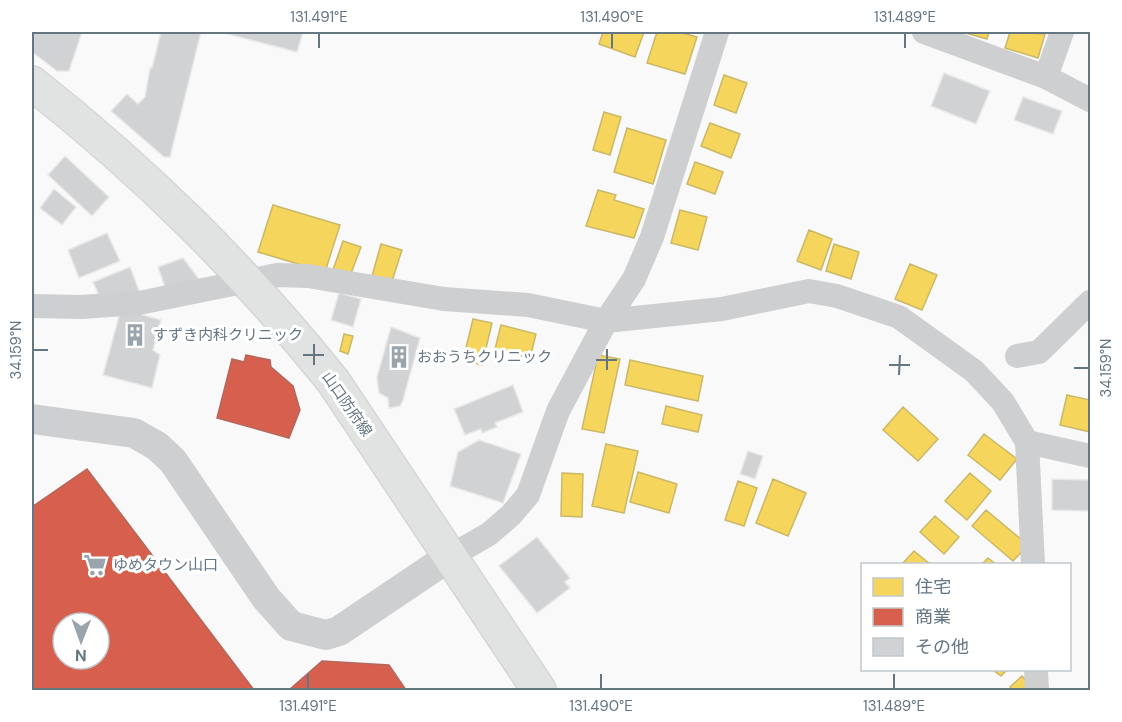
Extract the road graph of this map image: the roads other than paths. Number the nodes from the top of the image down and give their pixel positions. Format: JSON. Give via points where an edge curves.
{"nodes":[{"id":1,"x":717,"y":32,"type":"edge"},
{"id":2,"x":924,"y":32,"type":"edge"},
{"id":3,"x":1062,"y":32,"type":"edge"},
{"id":4,"x":1046,"y":77,"type":"junction"},
{"id":5,"x":32,"y":83,"type":"edge"},
{"id":6,"x":1090,"y":100,"type":"edge"},
{"id":7,"x":248,"y":279,"type":"junction"},
{"id":8,"x":1090,"y":302,"type":"edge"},
{"id":9,"x":32,"y":306,"type":"edge"},
{"id":10,"x":606,"y":321,"type":"junction"},
{"id":11,"x":1017,"y":356,"type":"dead end"},
{"id":12,"x":32,"y":419,"type":"edge"},
{"id":13,"x":1027,"y":442,"type":"junction"},
{"id":14,"x":1090,"y":456,"type":"edge"},
{"id":15,"x":449,"y":557,"type":"junction"},
{"id":16,"x":1033,"y":563,"type":"edge"},
{"id":17,"x":1036,"y":671,"type":"edge"},
{"id":18,"x":539,"y":690,"type":"edge"},
{"id":19,"x":1037,"y":690,"type":"edge"}],
"edges":[{"from":1,"to":10,"type":"street","via":[[652,237],[634,279]]},
{"from":2,"to":4,"type":"street"},
{"from":3,"to":4,"type":"street"},
{"from":4,"to":6,"type":"street"},
{"from":5,"to":7,"type":"main road","name":"山口防府線","via":[[151,182]]},
{"from":7,"to":9,"type":"street","via":[[139,303]]},
{"from":7,"to":10,"type":"street","via":[[277,274],[308,276],[444,299],[528,305]]},
{"from":7,"to":15,"type":"main road","name":"山口防府線","via":[[333,381]]},
{"from":8,"to":11,"type":"street","via":[[1040,352]]},
{"from":10,"to":13,"type":"street","via":[[722,309],[808,291],[851,300],[899,317],[974,371],[1004,402]]},
{"from":10,"to":15,"type":"street","via":[[558,411],[528,495],[489,534]]},
{"from":12,"to":15,"type":"street","via":[[134,433],[157,447],[173,461],[266,598],[291,626],[310,633],[326,635],[339,631]]},
{"from":13,"to":14,"type":"street"},
{"from":13,"to":16,"type":"street"},
{"from":15,"to":18,"type":"main road","name":"山口防府線"},
{"from":17,"to":19,"type":"street"}]}
